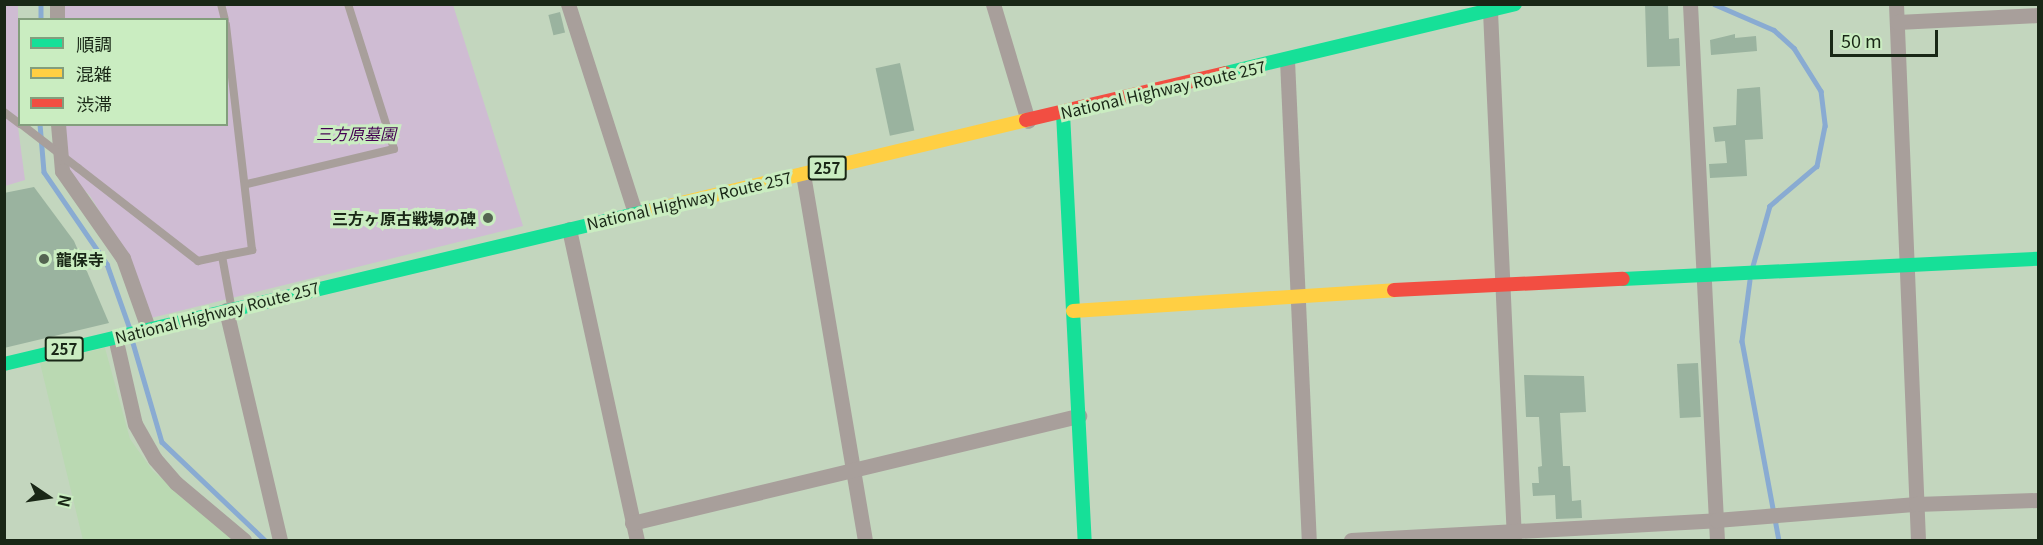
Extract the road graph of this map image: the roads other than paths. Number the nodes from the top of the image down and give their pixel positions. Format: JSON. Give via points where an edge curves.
{"nodes":[{"id":1,"x":348,"y":4,"type":"edge"},
{"id":2,"x":568,"y":4,"type":"edge"},
{"id":3,"x":993,"y":4,"type":"edge"},
{"id":4,"x":1515,"y":4,"type":"edge"},
{"id":5,"x":1896,"y":4,"type":"edge"},
{"id":6,"x":1690,"y":9,"type":"edge"},
{"id":7,"x":1490,"y":10,"type":"junction"},
{"id":8,"x":2038,"y":15,"type":"edge"},
{"id":9,"x":1897,"y":22,"type":"junction"},
{"id":10,"x":228,"y":39,"type":"edge"},
{"id":11,"x":1287,"y":60,"type":"junction"},
{"id":12,"x":1063,"y":113,"type":"junction"},
{"id":13,"x":1028,"y":121,"type":"junction"},
{"id":14,"x":23,"y":126,"type":"edge"},
{"id":15,"x":58,"y":126,"type":"edge"},
{"id":16,"x":803,"y":174,"type":"junction"},
{"id":17,"x":247,"y":184,"type":"junction"},
{"id":18,"x":635,"y":213,"type":"junction"},
{"id":19,"x":569,"y":229,"type":"junction"},
{"id":20,"x":222,"y":256,"type":"junction"},
{"id":21,"x":2038,"y":259,"type":"edge"},
{"id":22,"x":1907,"y":265,"type":"junction"},
{"id":23,"x":1704,"y":276,"type":"junction"},
{"id":24,"x":1500,"y":288,"type":"junction"},
{"id":25,"x":1298,"y":295,"type":"junction"},
{"id":26,"x":229,"y":309,"type":"junction"},
{"id":27,"x":1073,"y":311,"type":"junction"},
{"id":28,"x":143,"y":330,"type":"junction"},
{"id":29,"x":119,"y":336,"type":"junction"},
{"id":30,"x":4,"y":364,"type":"edge"},
{"id":31,"x":1079,"y":416,"type":"junction"},
{"id":32,"x":853,"y":470,"type":"junction"},
{"id":33,"x":2038,"y":501,"type":"edge"},
{"id":34,"x":1916,"y":504,"type":"junction"},
{"id":35,"x":1716,"y":520,"type":"junction"},
{"id":36,"x":632,"y":523,"type":"junction"},
{"id":37,"x":1513,"y":535,"type":"edge"},
{"id":38,"x":244,"y":540,"type":"edge"},
{"id":39,"x":280,"y":540,"type":"edge"},
{"id":40,"x":637,"y":540,"type":"edge"},
{"id":41,"x":865,"y":540,"type":"edge"},
{"id":42,"x":1085,"y":540,"type":"edge"},
{"id":43,"x":1309,"y":540,"type":"edge"},
{"id":44,"x":1351,"y":540,"type":"edge"},
{"id":45,"x":1717,"y":540,"type":"edge"},
{"id":46,"x":1918,"y":540,"type":"edge"}],
"edges":[{"from":1,"to":17,"type":"lane","via":[[394,149]]},
{"from":2,"to":18,"type":"street"},
{"from":3,"to":13,"type":"street"},
{"from":4,"to":7,"type":"main road","name":"National Highway Route 257","number":"257"},
{"from":5,"to":9,"type":"street"},
{"from":6,"to":23,"type":"street"},
{"from":7,"to":11,"type":"main road","name":"National Highway Route 257","number":"257"},
{"from":7,"to":24,"type":"street"},
{"from":8,"to":9,"type":"street"},
{"from":9,"to":22,"type":"street"},
{"from":10,"to":17,"type":"lane"},
{"from":11,"to":12,"type":"main road","name":"National Highway Route 257","number":"257"},
{"from":11,"to":25,"type":"street"},
{"from":12,"to":13,"type":"main road","name":"National Highway Route 257","number":"257"},
{"from":12,"to":27,"type":"main road"},
{"from":13,"to":16,"type":"main road","name":"National Highway Route 257","number":"257"},
{"from":14,"to":20,"type":"lane","bridge":true,"via":[[198,261]]},
{"from":15,"to":28,"type":"street","via":[[62,171],[123,258]]},
{"from":16,"to":18,"type":"main road","name":"National Highway Route 257","number":"257"},
{"from":16,"to":32,"type":"street"},
{"from":17,"to":20,"type":"lane","via":[[252,250]]},
{"from":18,"to":19,"type":"main road","name":"National Highway Route 257","number":"257"},
{"from":19,"to":26,"type":"main road","name":"National Highway Route 257","number":"257"},
{"from":19,"to":36,"type":"street"},
{"from":20,"to":26,"type":"lane"},
{"from":21,"to":22,"type":"main road"},
{"from":22,"to":23,"type":"main road"},
{"from":22,"to":34,"type":"street"},
{"from":23,"to":24,"type":"main road"},
{"from":23,"to":35,"type":"street"},
{"from":24,"to":25,"type":"main road"},
{"from":24,"to":37,"type":"street"},
{"from":25,"to":27,"type":"main road"},
{"from":25,"to":43,"type":"street"},
{"from":26,"to":28,"type":"main road","name":"National Highway Route 257","number":"257"},
{"from":26,"to":39,"type":"street"},
{"from":27,"to":31,"type":"main road"},
{"from":28,"to":29,"type":"main road","name":"National Highway Route 257","number":"257"},
{"from":29,"to":30,"type":"main road","name":"National Highway Route 257","number":"257"},
{"from":29,"to":38,"type":"street","via":[[135,424],[155,459],[176,483]]},
{"from":31,"to":32,"type":"street"},
{"from":31,"to":42,"type":"main road"},
{"from":32,"to":36,"type":"street"},
{"from":32,"to":41,"type":"street"},
{"from":33,"to":34,"type":"street"},
{"from":34,"to":35,"type":"street"},
{"from":34,"to":46,"type":"street"},
{"from":35,"to":37,"type":"street"},
{"from":35,"to":45,"type":"street"},
{"from":36,"to":40,"type":"street"},
{"from":37,"to":44,"type":"street"}]}
